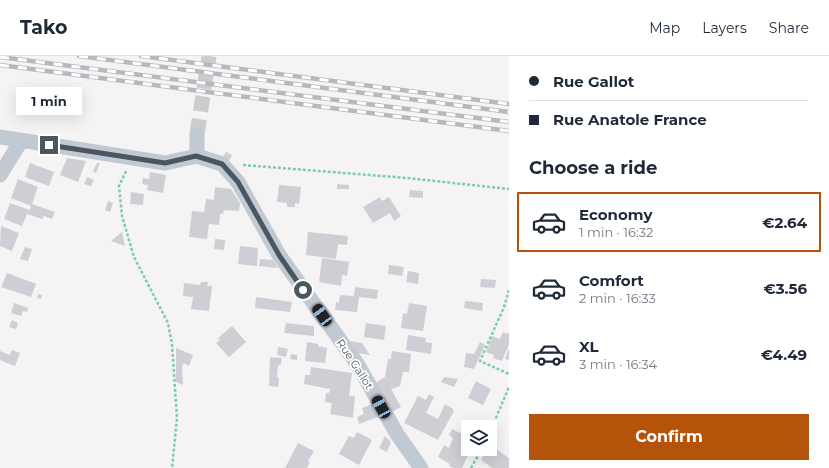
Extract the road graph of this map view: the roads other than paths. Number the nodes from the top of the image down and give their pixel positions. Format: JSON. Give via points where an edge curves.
{"nodes":[{"id":1,"x":197,"y":134,"type":"tunnel mouth"},
{"id":2,"x":0,"y":137,"type":"edge"},
{"id":3,"x":21,"y":141,"type":"junction"},
{"id":4,"x":196,"y":156,"type":"junction"},
{"id":5,"x":0,"y":175,"type":"edge"},
{"id":6,"x":421,"y":468,"type":"edge"}],
"edges":[{"from":1,"to":4,"type":"street"},
{"from":2,"to":3,"type":"street"},
{"from":3,"to":4,"type":"street","via":[[165,163]]},
{"from":3,"to":5,"type":"street"},
{"from":4,"to":6,"type":"street","name":"Rue Gallot","via":[[222,164],[238,182],[279,255],[358,365],[397,434]]}]}
